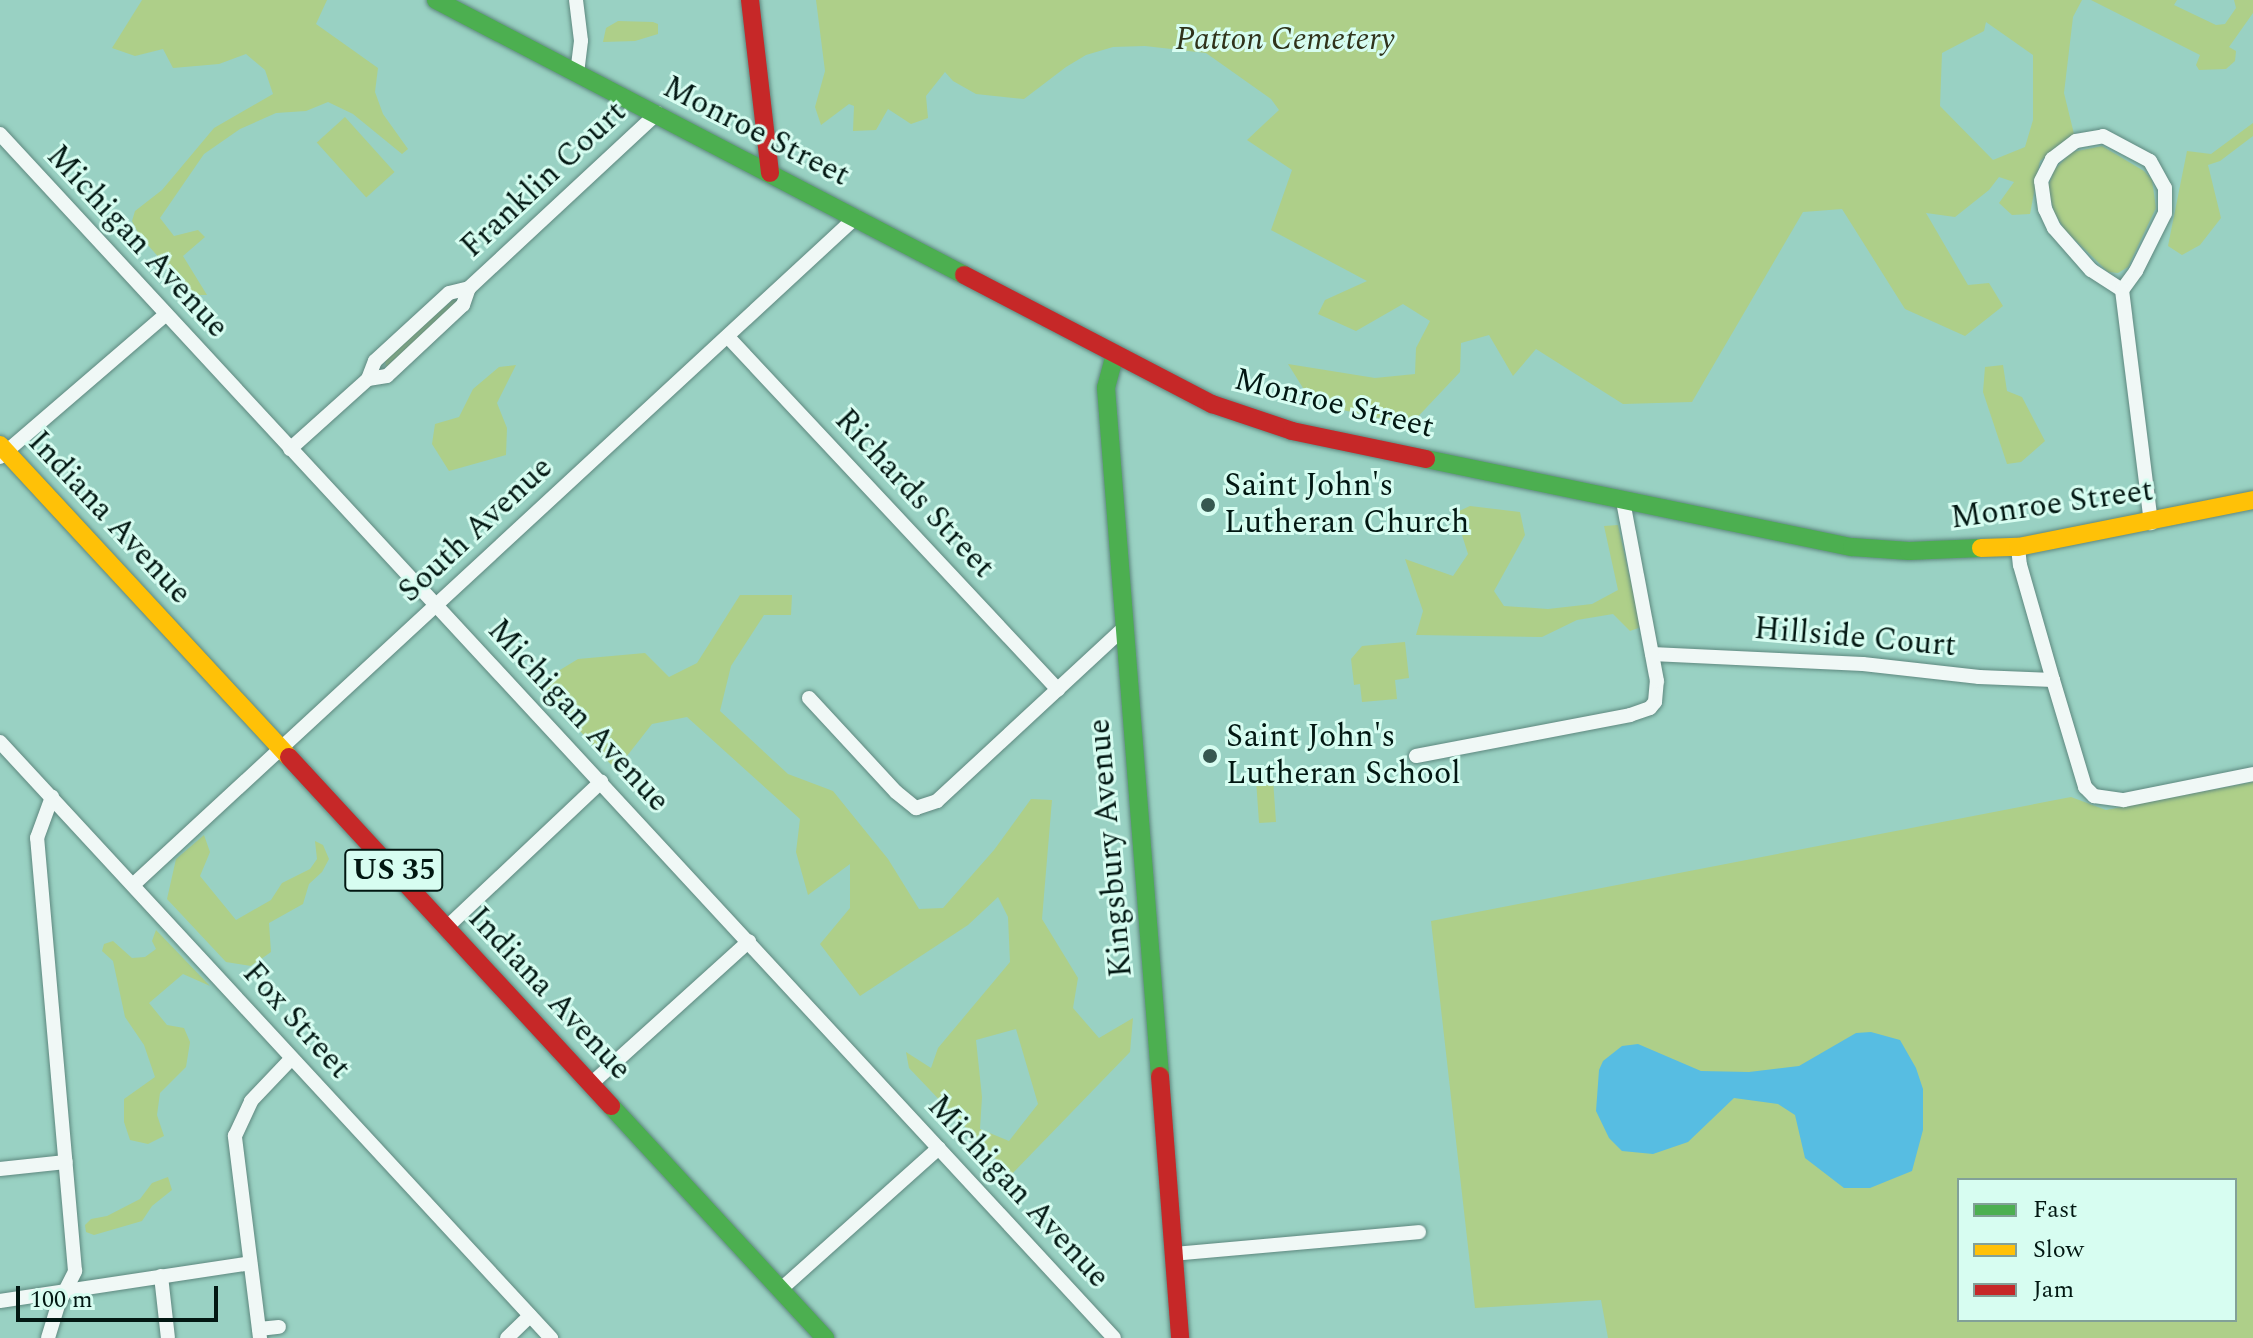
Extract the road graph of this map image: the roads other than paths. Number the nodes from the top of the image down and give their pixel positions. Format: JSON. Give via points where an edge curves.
{"nodes":[{"id":1,"x":436,"y":0,"type":"edge"},
{"id":2,"x":576,"y":0,"type":"edge"},
{"id":3,"x":750,"y":0,"type":"edge"},
{"id":4,"x":577,"y":73,"type":"junction"},
{"id":5,"x":657,"y":113,"type":"junction"},
{"id":6,"x":0,"y":134,"type":"edge"},
{"id":7,"x":770,"y":173,"type":"junction"},
{"id":8,"x":856,"y":217,"type":"junction"},
{"id":9,"x":2122,"y":290,"type":"junction"},
{"id":10,"x":166,"y":314,"type":"junction"},
{"id":11,"x":728,"y":337,"type":"junction"},
{"id":12,"x":1115,"y":354,"type":"junction"},
{"id":13,"x":290,"y":449,"type":"junction"},
{"id":14,"x":2,"y":451,"type":"edge"},
{"id":15,"x":2253,"y":500,"type":"edge"},
{"id":16,"x":1623,"y":501,"type":"junction"},
{"id":17,"x":2151,"y":523,"type":"junction"},
{"id":18,"x":2018,"y":547,"type":"junction"},
{"id":19,"x":435,"y":605,"type":"junction"},
{"id":20,"x":1123,"y":629,"type":"junction"},
{"id":21,"x":1652,"y":654,"type":"junction"},
{"id":22,"x":2053,"y":680,"type":"junction"},
{"id":23,"x":1058,"y":690,"type":"junction"},
{"id":24,"x":809,"y":698,"type":"dead end"},
{"id":25,"x":0,"y":742,"type":"edge"},
{"id":26,"x":282,"y":750,"type":"junction"},
{"id":27,"x":1416,"y":756,"type":"dead end"},
{"id":28,"x":2253,"y":774,"type":"edge"},
{"id":29,"x":601,"y":782,"type":"junction"},
{"id":30,"x":52,"y":797,"type":"junction"},
{"id":31,"x":134,"y":884,"type":"junction"},
{"id":32,"x":447,"y":927,"type":"junction"},
{"id":33,"x":749,"y":941,"type":"junction"},
{"id":34,"x":292,"y":1058,"type":"junction"},
{"id":35,"x":591,"y":1084,"type":"junction"},
{"id":36,"x":939,"y":1148,"type":"junction"},
{"id":37,"x":66,"y":1162,"type":"junction"},
{"id":38,"x":0,"y":1169,"type":"edge"},
{"id":39,"x":1419,"y":1232,"type":"dead end"},
{"id":40,"x":1173,"y":1254,"type":"junction"},
{"id":41,"x":250,"y":1263,"type":"junction"},
{"id":42,"x":161,"y":1276,"type":"junction"},
{"id":43,"x":780,"y":1290,"type":"junction"},
{"id":44,"x":65,"y":1292,"type":"junction"},
{"id":45,"x":0,"y":1301,"type":"edge"},
{"id":46,"x":530,"y":1316,"type":"junction"},
{"id":47,"x":279,"y":1327,"type":"dead end"},
{"id":48,"x":260,"y":1333,"type":"edge"},
{"id":49,"x":48,"y":1338,"type":"edge"},
{"id":50,"x":168,"y":1338,"type":"edge"},
{"id":51,"x":507,"y":1338,"type":"edge"},
{"id":52,"x":551,"y":1338,"type":"edge"},
{"id":53,"x":825,"y":1338,"type":"edge"},
{"id":54,"x":1114,"y":1338,"type":"edge"},
{"id":55,"x":1180,"y":1338,"type":"edge"}],
"edges":[{"from":1,"to":4,"type":"main road","name":"Monroe Street"},
{"from":2,"to":4,"type":"street","via":[[581,41]]},
{"from":3,"to":7,"type":"main road"},
{"from":4,"to":5,"type":"main road","name":"Monroe Street"},
{"from":5,"to":7,"type":"main road","name":"Monroe Street"},
{"from":5,"to":13,"type":"street","name":"Franklin Court","via":[[469,288],[463,305],[387,376],[368,379]]},
{"from":6,"to":10,"type":"street","name":"Michigan Avenue"},
{"from":7,"to":8,"type":"main road","name":"Monroe Street"},
{"from":8,"to":11,"type":"street","name":"South Avenue"},
{"from":8,"to":12,"type":"main road","name":"Monroe Street"},
{"from":9,"to":9,"type":"street","via":[[2091,270],[2054,228],[2045,209],[2041,181],[2052,159],[2076,141],[2103,136],[2150,161],[2165,188],[2165,213]]},
{"from":9,"to":17,"type":"street"},
{"from":10,"to":13,"type":"street","name":"Michigan Avenue"},
{"from":10,"to":14,"type":"street"},
{"from":11,"to":19,"type":"street","name":"South Avenue"},
{"from":11,"to":23,"type":"street","name":"Richards Street"},
{"from":12,"to":16,"type":"main road","name":"Monroe Street","via":[[1259,422]]},
{"from":12,"to":20,"type":"main road","name":"Kingsbury Avenue","via":[[1106,388]]},
{"from":13,"to":19,"type":"street","name":"Michigan Avenue"},
{"from":14,"to":26,"type":"main road","name":"Indiana Avenue","number":"US 35"},
{"from":15,"to":17,"type":"main road","name":"Monroe Street"},
{"from":16,"to":18,"type":"main road","name":"Monroe Street","via":[[1852,547],[1950,552]]},
{"from":16,"to":21,"type":"street"},
{"from":17,"to":18,"type":"main road","name":"Monroe Street"},
{"from":18,"to":22,"type":"street"},
{"from":19,"to":26,"type":"street","name":"South Avenue"},
{"from":19,"to":29,"type":"street","name":"Michigan Avenue"},
{"from":20,"to":23,"type":"street"},
{"from":20,"to":40,"type":"main road","name":"Kingsbury Avenue"},
{"from":21,"to":22,"type":"street","name":"Hillside Court"},
{"from":21,"to":27,"type":"street","via":[[1659,689],[1655,702],[1643,712]]},
{"from":22,"to":28,"type":"street","via":[[2085,787],[2094,796],[2124,800]]},
{"from":23,"to":24,"type":"street","via":[[937,801],[916,808]]},
{"from":25,"to":30,"type":"street","name":"Fox Street"},
{"from":26,"to":31,"type":"street","name":"South Avenue"},
{"from":26,"to":32,"type":"main road","name":"Indiana Avenue","number":"US 35"},
{"from":29,"to":32,"type":"street"},
{"from":29,"to":33,"type":"street","name":"Michigan Avenue"},
{"from":30,"to":31,"type":"street","name":"Fox Street"},
{"from":30,"to":37,"type":"street","via":[[37,838]]},
{"from":31,"to":34,"type":"street","name":"Fox Street"},
{"from":32,"to":35,"type":"main road","name":"Indiana Avenue","number":"US 35"},
{"from":33,"to":35,"type":"street"},
{"from":33,"to":36,"type":"street","name":"Michigan Avenue"},
{"from":34,"to":41,"type":"street","via":[[251,1101],[235,1136]]},
{"from":34,"to":46,"type":"street","name":"Fox Street"},
{"from":35,"to":43,"type":"main road","name":"Indiana Avenue","number":"US 35"},
{"from":36,"to":43,"type":"street"},
{"from":36,"to":54,"type":"street","name":"Michigan Avenue"},
{"from":37,"to":38,"type":"street"},
{"from":37,"to":44,"type":"street","via":[[75,1271]]},
{"from":39,"to":40,"type":"street"},
{"from":40,"to":55,"type":"main road","name":"Kingsbury Avenue"},
{"from":41,"to":42,"type":"street"},
{"from":41,"to":48,"type":"street"},
{"from":42,"to":44,"type":"street"},
{"from":42,"to":50,"type":"street"},
{"from":43,"to":53,"type":"main road","name":"Indiana Avenue","number":"US 35"},
{"from":44,"to":45,"type":"street"},
{"from":44,"to":49,"type":"street"},
{"from":46,"to":51,"type":"street"},
{"from":46,"to":52,"type":"street","name":"Fox Street"},
{"from":47,"to":48,"type":"street"}]}
